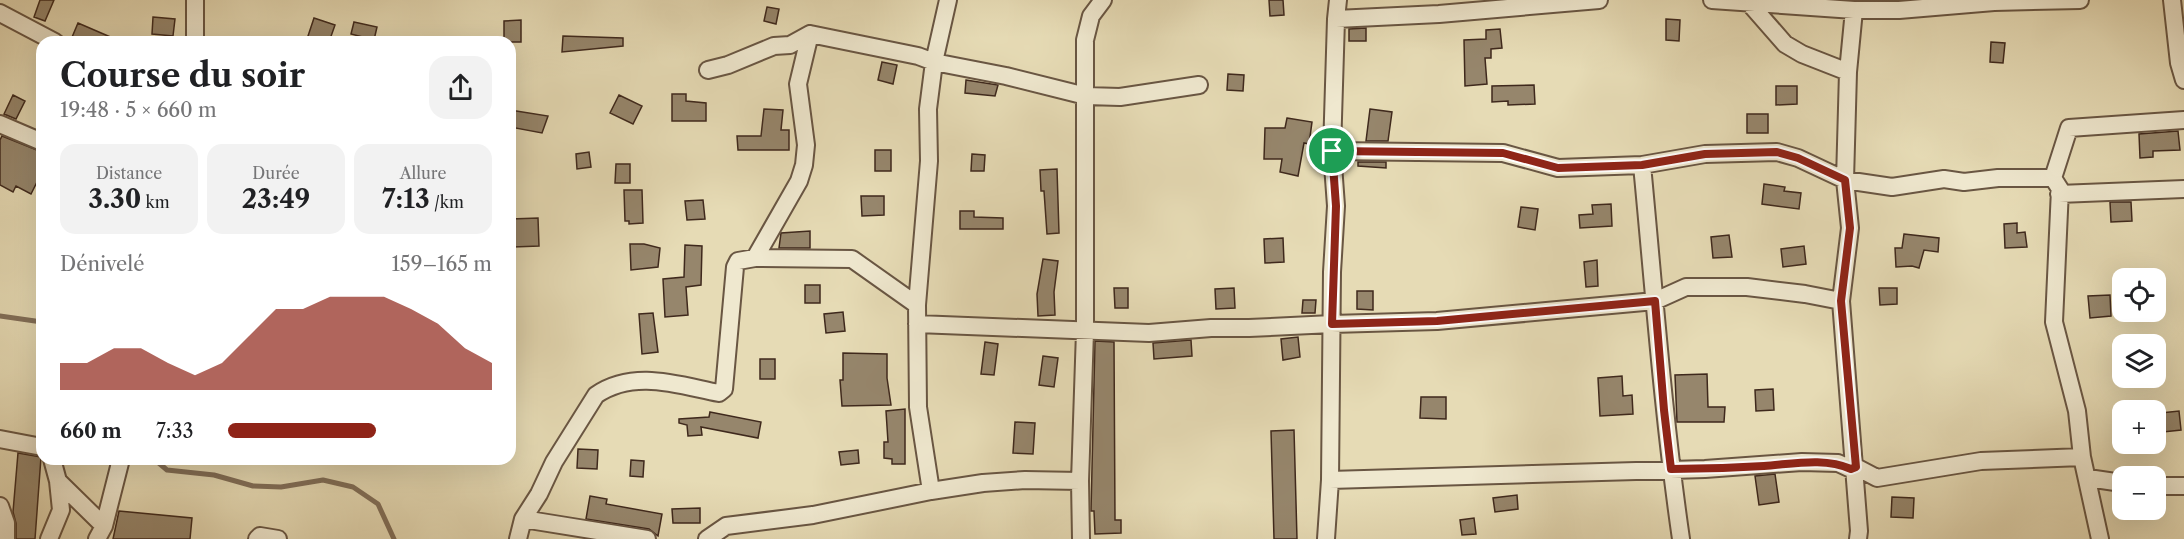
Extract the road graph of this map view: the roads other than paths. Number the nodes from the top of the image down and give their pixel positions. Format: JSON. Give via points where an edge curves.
{"nodes":[{"id":1,"x":195,"y":0,"type":"edge"},
{"id":2,"x":948,"y":0,"type":"edge"},
{"id":3,"x":1103,"y":0,"type":"edge"},
{"id":4,"x":1338,"y":0,"type":"edge"},
{"id":5,"x":1599,"y":0,"type":"edge"},
{"id":6,"x":1712,"y":0,"type":"edge"},
{"id":7,"x":2080,"y":0,"type":"edge"},
{"id":8,"x":2172,"y":0,"type":"edge"},
{"id":9,"x":1750,"y":4,"type":"junction"},
{"id":10,"x":1854,"y":10,"type":"junction"},
{"id":11,"x":0,"y":13,"type":"edge"},
{"id":12,"x":1336,"y":19,"type":"junction"},
{"id":13,"x":810,"y":34,"type":"junction"},
{"id":14,"x":44,"y":36,"type":"edge"},
{"id":15,"x":195,"y":36,"type":"edge"},
{"id":16,"x":934,"y":62,"type":"junction"},
{"id":17,"x":708,"y":70,"type":"dead end"},
{"id":18,"x":1848,"y":72,"type":"junction"},
{"id":19,"x":2184,"y":80,"type":"edge"},
{"id":20,"x":1199,"y":85,"type":"dead end"},
{"id":21,"x":1086,"y":96,"type":"junction"},
{"id":22,"x":2184,"y":120,"type":"edge"},
{"id":23,"x":1,"y":126,"type":"edge"},
{"id":24,"x":36,"y":140,"type":"edge"},
{"id":25,"x":1332,"y":151,"type":"junction"},
{"id":26,"x":1642,"y":165,"type":"junction"},
{"id":27,"x":1845,"y":180,"type":"junction"},
{"id":28,"x":2056,"y":186,"type":"junction"},
{"id":29,"x":2184,"y":189,"type":"edge"},
{"id":30,"x":755,"y":258,"type":"junction"},
{"id":31,"x":1655,"y":301,"type":"junction"},
{"id":32,"x":1841,"y":301,"type":"junction"},
{"id":33,"x":917,"y":305,"type":"junction"},
{"id":34,"x":917,"y":324,"type":"junction"},
{"id":35,"x":1332,"y":324,"type":"junction"},
{"id":36,"x":1085,"y":331,"type":"junction"},
{"id":37,"x":0,"y":439,"type":"edge"},
{"id":38,"x":36,"y":446,"type":"edge"},
{"id":39,"x":2082,"y":457,"type":"junction"},
{"id":40,"x":54,"y":465,"type":"edge"},
{"id":41,"x":119,"y":465,"type":"edge"},
{"id":42,"x":1856,"y":467,"type":"junction"},
{"id":43,"x":1671,"y":469,"type":"junction"},
{"id":44,"x":2088,"y":478,"type":"junction"},
{"id":45,"x":1330,"y":480,"type":"junction"},
{"id":46,"x":58,"y":481,"type":"junction"},
{"id":47,"x":1080,"y":481,"type":"junction"},
{"id":48,"x":2112,"y":482,"type":"edge"},
{"id":49,"x":2166,"y":486,"type":"edge"},
{"id":50,"x":2184,"y":486,"type":"edge"},
{"id":51,"x":931,"y":491,"type":"junction"},
{"id":52,"x":0,"y":506,"type":"edge"},
{"id":53,"x":523,"y":519,"type":"junction"},
{"id":54,"x":101,"y":532,"type":"edge"},
{"id":55,"x":6,"y":539,"type":"edge"},
{"id":56,"x":49,"y":539,"type":"edge"},
{"id":57,"x":257,"y":539,"type":"edge"},
{"id":58,"x":278,"y":539,"type":"edge"},
{"id":59,"x":519,"y":539,"type":"edge"},
{"id":60,"x":647,"y":539,"type":"edge"},
{"id":61,"x":707,"y":539,"type":"edge"},
{"id":62,"x":1081,"y":539,"type":"edge"},
{"id":63,"x":1326,"y":539,"type":"edge"},
{"id":64,"x":1681,"y":539,"type":"edge"},
{"id":65,"x":1858,"y":539,"type":"edge"},
{"id":66,"x":2100,"y":539,"type":"edge"}],
"edges":[{"from":1,"to":15,"type":"street"},
{"from":2,"to":16,"type":"street"},
{"from":3,"to":21,"type":"street","via":[[1091,16],[1085,40]]},
{"from":4,"to":12,"type":"street"},
{"from":5,"to":12,"type":"street","via":[[1475,12]]},
{"from":6,"to":9,"type":"street"},
{"from":7,"to":10,"type":"street"},
{"from":8,"to":19,"type":"street"},
{"from":9,"to":10,"type":"street"},
{"from":9,"to":18,"type":"street","via":[[1785,44]]},
{"from":10,"to":18,"type":"street"},
{"from":11,"to":14,"type":"street"},
{"from":12,"to":25,"type":"street"},
{"from":13,"to":16,"type":"street"},
{"from":13,"to":17,"type":"street","via":[[790,45],[774,46]]},
{"from":13,"to":30,"type":"street","via":[[798,84],[806,145],[804,165],[799,181]]},
{"from":16,"to":21,"type":"street"},
{"from":16,"to":33,"type":"street"},
{"from":18,"to":27,"type":"street"},
{"from":20,"to":21,"type":"street","via":[[1120,97]]},
{"from":21,"to":36,"type":"street"},
{"from":22,"to":28,"type":"street","via":[[2069,128]]},
{"from":23,"to":24,"type":"street"},
{"from":25,"to":26,"type":"street","via":[[1503,153],[1558,168]]},
{"from":25,"to":35,"type":"street","via":[[1336,206]]},
{"from":26,"to":27,"type":"street","via":[[1705,154],[1777,152]]},
{"from":26,"to":31,"type":"street"},
{"from":27,"to":28,"type":"street","via":[[1892,187],[1944,179],[1964,182],[1998,178]]},
{"from":27,"to":32,"type":"street","via":[[1850,228]]},
{"from":28,"to":29,"type":"street"},
{"from":28,"to":39,"type":"street","via":[[2054,322],[2077,411]]},
{"from":30,"to":33,"type":"street","via":[[852,259]]},
{"from":30,"to":53,"type":"street","via":[[738,261],[735,267],[724,389],[719,393],[640,380],[606,388],[596,395]]},
{"from":31,"to":32,"type":"street","via":[[1686,287],[1747,287]]},
{"from":31,"to":35,"type":"street","via":[[1437,321]]},
{"from":31,"to":43,"type":"street"},
{"from":32,"to":42,"type":"street"},
{"from":33,"to":34,"type":"street"},
{"from":34,"to":36,"type":"street"},
{"from":34,"to":51,"type":"street","via":[[918,407]]},
{"from":35,"to":36,"type":"street","via":[[1149,333]]},
{"from":35,"to":45,"type":"street"},
{"from":36,"to":47,"type":"street"},
{"from":37,"to":38,"type":"street"},
{"from":39,"to":42,"type":"street","via":[[1974,462],[1877,478]]},
{"from":39,"to":44,"type":"street"},
{"from":40,"to":46,"type":"street"},
{"from":41,"to":54,"type":"street"},
{"from":42,"to":43,"type":"street","via":[[1802,462]]},
{"from":42,"to":65,"type":"street"},
{"from":43,"to":45,"type":"street"},
{"from":43,"to":64,"type":"street"},
{"from":44,"to":48,"type":"street"},
{"from":44,"to":66,"type":"street"},
{"from":45,"to":63,"type":"street"},
{"from":46,"to":54,"type":"street"},
{"from":46,"to":56,"type":"street","via":[[61,510]]},
{"from":47,"to":51,"type":"street","via":[[1025,480]]},
{"from":47,"to":62,"type":"street"},
{"from":49,"to":50,"type":"street"},
{"from":51,"to":61,"type":"street","via":[[813,515],[726,526]]},
{"from":52,"to":55,"type":"street"},
{"from":53,"to":59,"type":"street"},
{"from":53,"to":60,"type":"street"},
{"from":57,"to":58,"type":"street"}]}
